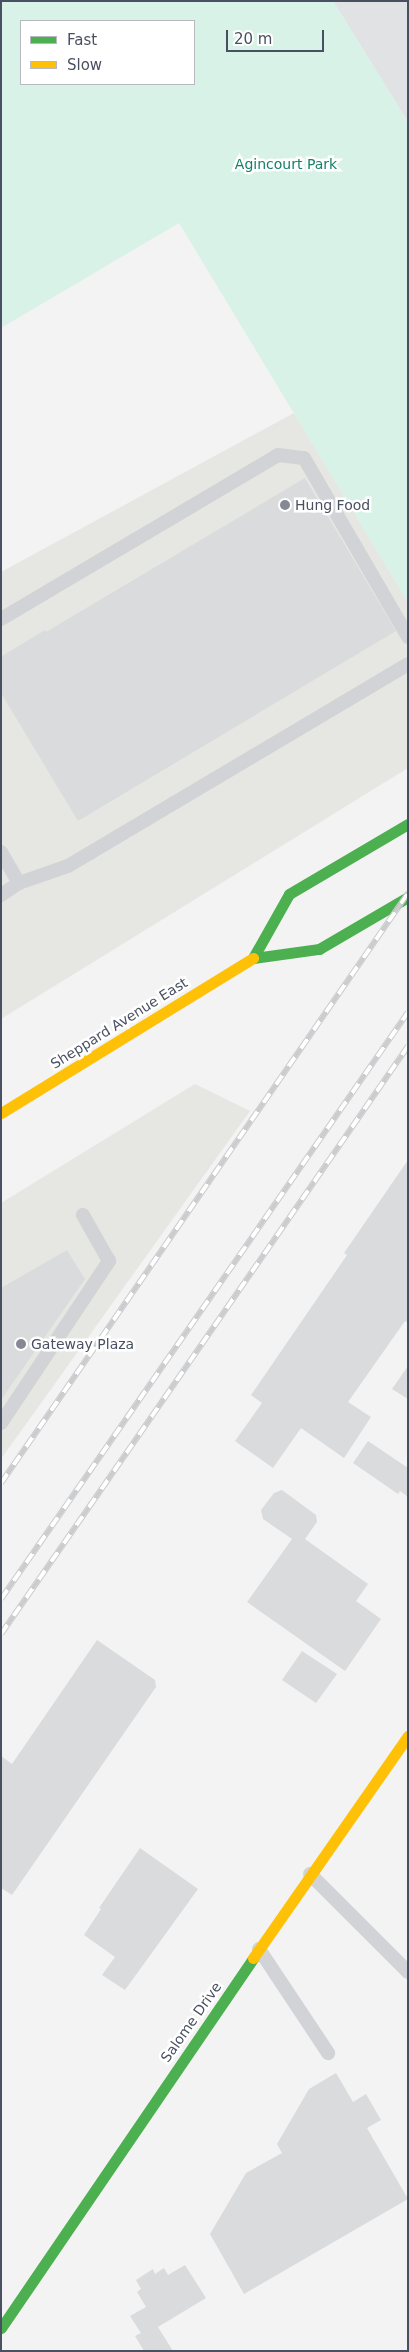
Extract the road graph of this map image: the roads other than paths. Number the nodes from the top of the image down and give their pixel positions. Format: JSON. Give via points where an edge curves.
{"nodes":[{"id":1,"x":1,"y":619,"type":"edge"},
{"id":2,"x":408,"y":637,"type":"edge"},
{"id":3,"x":408,"y":664,"type":"edge"},
{"id":4,"x":408,"y":824,"type":"edge"},
{"id":5,"x":1,"y":852,"type":"edge"},
{"id":6,"x":19,"y":883,"type":"junction"},
{"id":7,"x":1,"y":895,"type":"edge"},
{"id":8,"x":408,"y":897,"type":"edge"},
{"id":9,"x":253,"y":958,"type":"junction"},
{"id":10,"x":1,"y":1113,"type":"edge"},
{"id":11,"x":83,"y":1215,"type":"dead end"},
{"id":12,"x":1,"y":1423,"type":"edge"},
{"id":13,"x":408,"y":1736,"type":"edge"},
{"id":14,"x":310,"y":1874,"type":"junction"},
{"id":15,"x":259,"y":1949,"type":"junction"},
{"id":16,"x":408,"y":1972,"type":"edge"},
{"id":17,"x":328,"y":2053,"type":"dead end"},
{"id":18,"x":1,"y":2328,"type":"edge"}],
"edges":[{"from":1,"to":2,"type":"lane","via":[[278,455],[304,458]]},
{"from":3,"to":6,"type":"lane","via":[[68,866]]},
{"from":4,"to":9,"type":"street","name":"Sheppard Avenue East","via":[[289,894]]},
{"from":5,"to":6,"type":"lane"},
{"from":6,"to":7,"type":"lane"},
{"from":8,"to":9,"type":"street","name":"Sheppard Avenue East","via":[[319,949]]},
{"from":9,"to":10,"type":"street","name":"Sheppard Avenue East"},
{"from":11,"to":12,"type":"lane","via":[[109,1261]]},
{"from":13,"to":14,"type":"street","name":"Salome Drive"},
{"from":14,"to":15,"type":"street","name":"Salome Drive"},
{"from":14,"to":16,"type":"lane"},
{"from":15,"to":17,"type":"lane"},
{"from":15,"to":18,"type":"street","name":"Salome Drive"}]}
